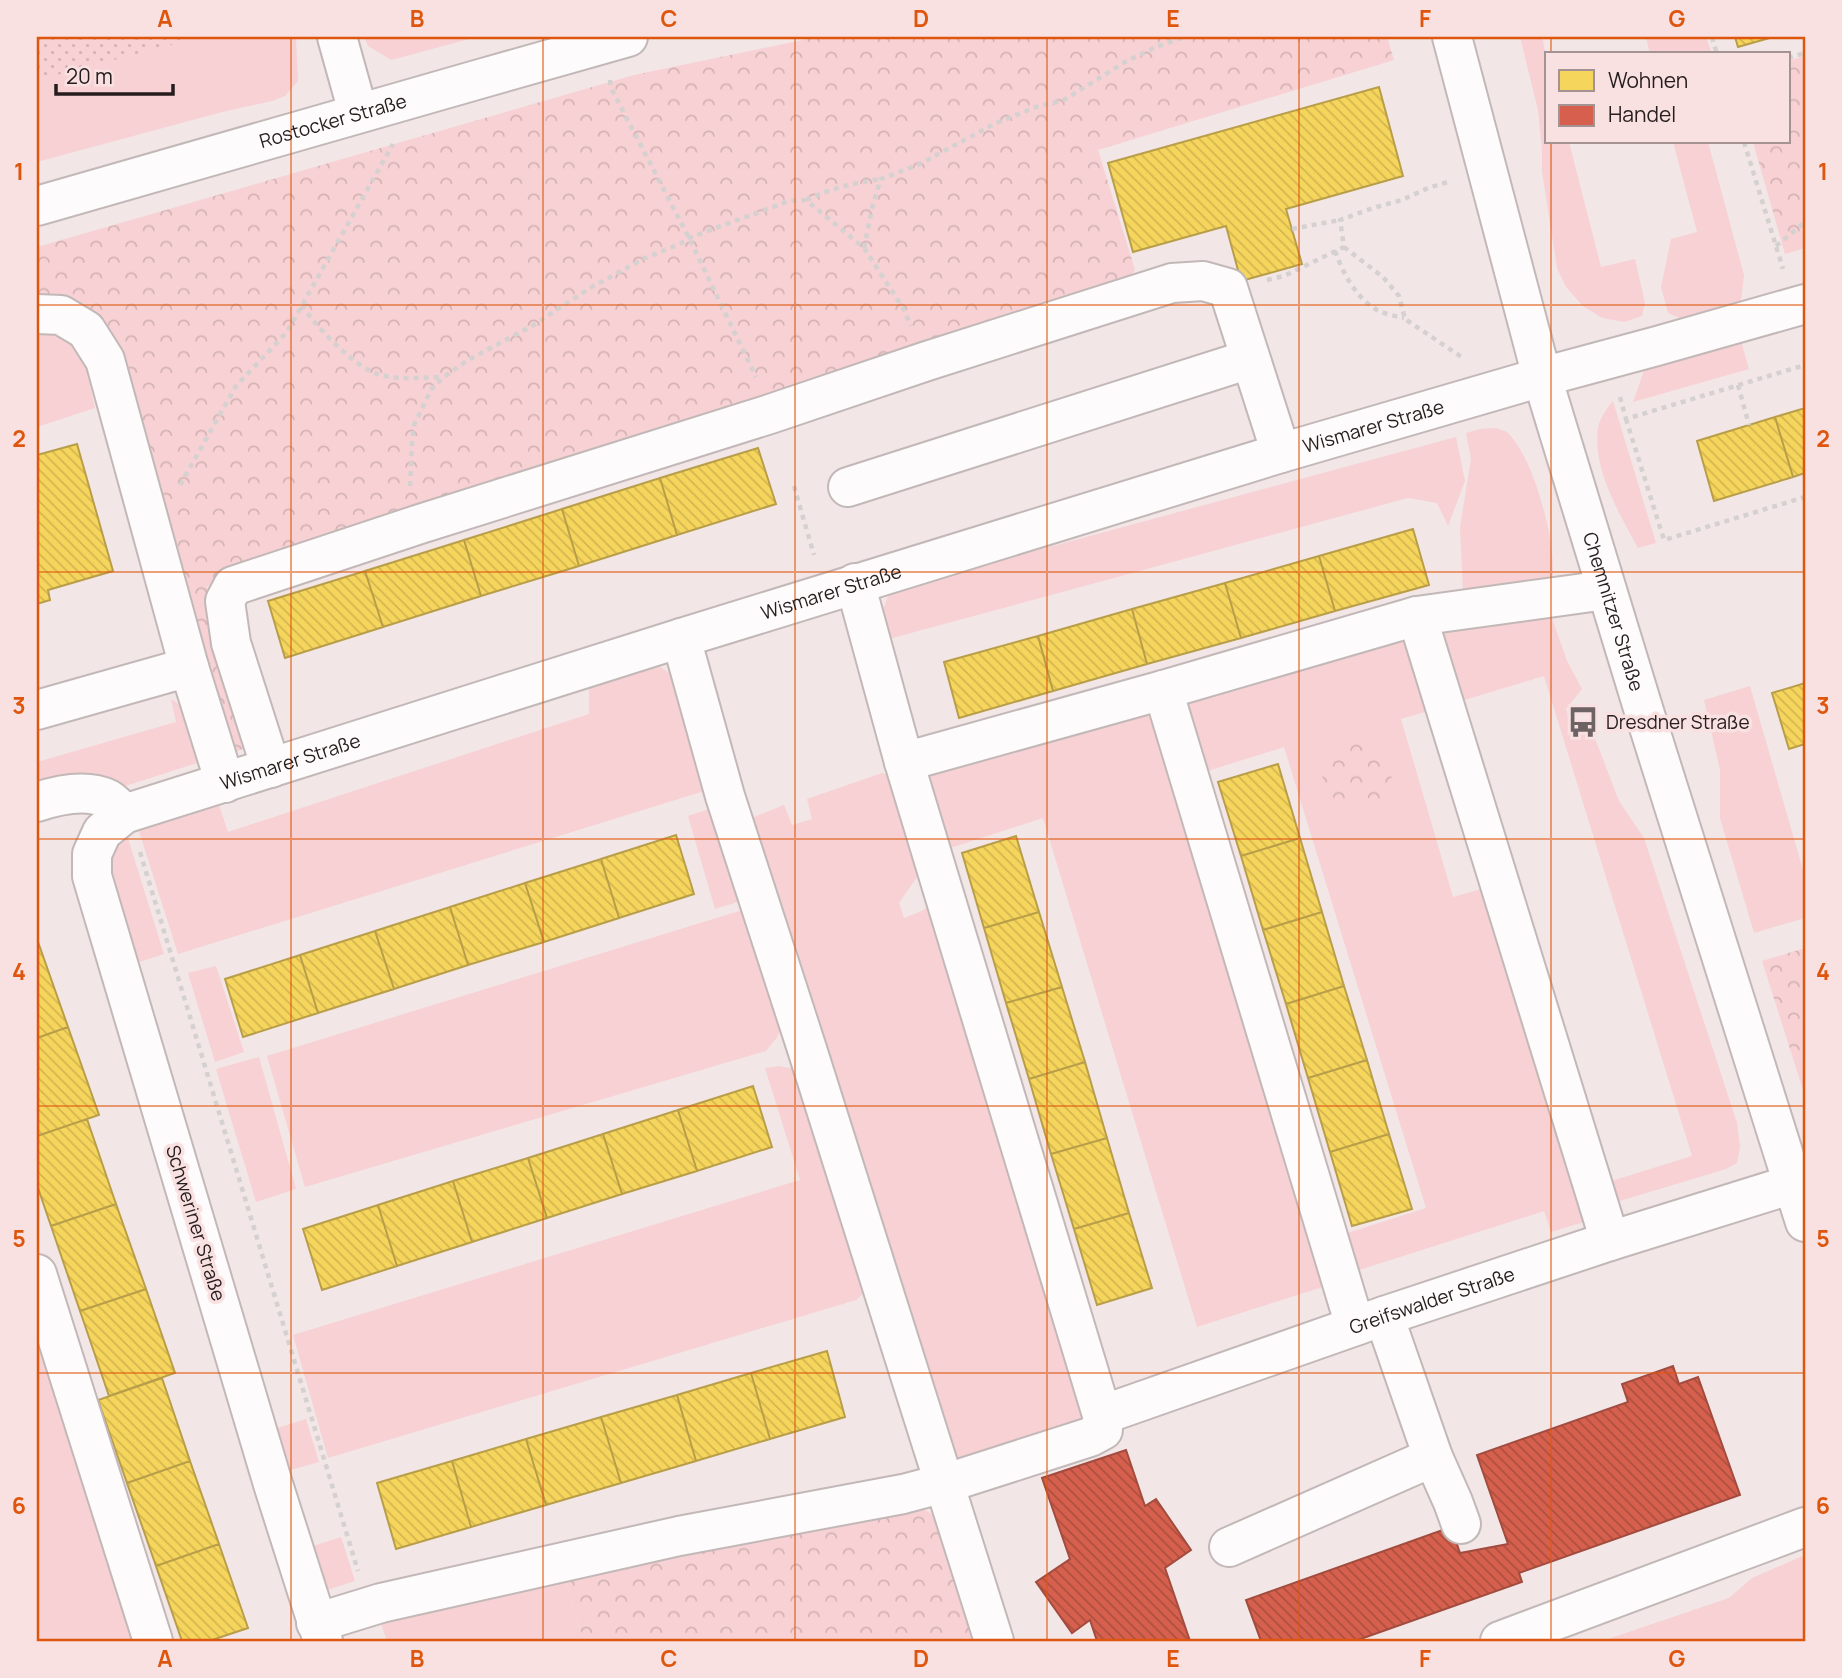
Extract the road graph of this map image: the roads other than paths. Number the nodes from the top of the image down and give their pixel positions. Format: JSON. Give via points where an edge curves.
{"nodes":[{"id":1,"x":337,"y":37,"type":"edge"},
{"id":2,"x":1452,"y":37,"type":"edge"},
{"id":3,"x":617,"y":40,"type":"edge"},
{"id":4,"x":358,"y":112,"type":"junction"},
{"id":5,"x":37,"y":206,"type":"edge"},
{"id":6,"x":1800,"y":305,"type":"edge"},
{"id":7,"x":37,"y":314,"type":"edge"},
{"id":8,"x":1250,"y":359,"type":"junction"},
{"id":9,"x":1542,"y":377,"type":"junction"},
{"id":10,"x":1281,"y":453,"type":"junction"},
{"id":11,"x":848,"y":488,"type":"dead end"},
{"id":12,"x":840,"y":588,"type":"junction"},
{"id":13,"x":1606,"y":590,"type":"junction"},
{"id":14,"x":1417,"y":616,"type":"junction"},
{"id":15,"x":681,"y":638,"type":"junction"},
{"id":16,"x":189,"y":667,"type":"junction"},
{"id":17,"x":1163,"y":690,"type":"junction"},
{"id":18,"x":37,"y":710,"type":"edge"},
{"id":19,"x":904,"y":762,"type":"junction"},
{"id":20,"x":271,"y":768,"type":"junction"},
{"id":21,"x":225,"y":783,"type":"junction"},
{"id":22,"x":37,"y":802,"type":"edge"},
{"id":23,"x":124,"y":814,"type":"junction"},
{"id":24,"x":1793,"y":1184,"type":"junction"},
{"id":25,"x":1805,"y":1222,"type":"edge"},
{"id":26,"x":1610,"y":1241,"type":"junction"},
{"id":27,"x":37,"y":1274,"type":"edge"},
{"id":28,"x":1370,"y":1321,"type":"junction"},
{"id":29,"x":1096,"y":1426,"type":"junction"},
{"id":30,"x":1433,"y":1457,"type":"junction"},
{"id":31,"x":944,"y":1484,"type":"junction"},
{"id":32,"x":1461,"y":1524,"type":"dead end"},
{"id":33,"x":1805,"y":1527,"type":"edge"},
{"id":34,"x":1229,"y":1547,"type":"dead end"},
{"id":35,"x":319,"y":1632,"type":"edge"},
{"id":36,"x":153,"y":1641,"type":"edge"},
{"id":37,"x":994,"y":1641,"type":"edge"},
{"id":38,"x":1500,"y":1641,"type":"edge"}],
"edges":[{"from":1,"to":4,"type":"street"},
{"from":2,"to":9,"type":"street","name":"Chemnitzer Straße"},
{"from":3,"to":4,"type":"street","name":"Rostocker Straße"},
{"from":4,"to":5,"type":"street","name":"Rostocker Straße"},
{"from":6,"to":9,"type":"street"},
{"from":7,"to":16,"type":"street","via":[[61,315],[86,330],[105,360]]},
{"from":8,"to":10,"type":"street"},
{"from":8,"to":11,"type":"street"},
{"from":8,"to":20,"type":"street","via":[[1228,288],[1203,281],[1172,283],[233,586],[225,601],[231,643]]},
{"from":9,"to":10,"type":"street","name":"Wismarer Straße"},
{"from":9,"to":13,"type":"street","name":"Chemnitzer Straße"},
{"from":10,"to":12,"type":"street","name":"Wismarer Straße"},
{"from":12,"to":15,"type":"street","name":"Wismarer Straße"},
{"from":12,"to":19,"type":"street"},
{"from":13,"to":14,"type":"street"},
{"from":13,"to":24,"type":"street","name":"Chemnitzer Straße"},
{"from":14,"to":17,"type":"street"},
{"from":14,"to":26,"type":"street"},
{"from":15,"to":20,"type":"street","name":"Wismarer Straße"},
{"from":15,"to":31,"type":"street","via":[[724,796]]},
{"from":16,"to":18,"type":"street"},
{"from":16,"to":21,"type":"street"},
{"from":17,"to":19,"type":"street"},
{"from":17,"to":28,"type":"street"},
{"from":19,"to":29,"type":"street"},
{"from":20,"to":21,"type":"street","name":"Wismarer Straße"},
{"from":21,"to":23,"type":"street","name":"Wismarer Straße"},
{"from":22,"to":23,"type":"street","via":[[99,796],[111,800]]},
{"from":23,"to":35,"type":"street","name":"Schweriner Straße","via":[[102,832],[92,854],[92,876]]},
{"from":24,"to":25,"type":"street","name":"Chemnitzer Straße"},
{"from":24,"to":26,"type":"street","name":"Greifswalder Straße"},
{"from":26,"to":28,"type":"street","name":"Greifswalder Straße"},
{"from":27,"to":36,"type":"street"},
{"from":28,"to":29,"type":"street","name":"Greifswalder Straße"},
{"from":28,"to":30,"type":"street"},
{"from":29,"to":31,"type":"street","name":"Greifswalder Straße"},
{"from":30,"to":32,"type":"street"},
{"from":30,"to":34,"type":"street"},
{"from":31,"to":35,"type":"street","name":"Greifswalder Straße","via":[[679,1536],[369,1606]]},
{"from":31,"to":37,"type":"street"},
{"from":33,"to":38,"type":"street"}]}
